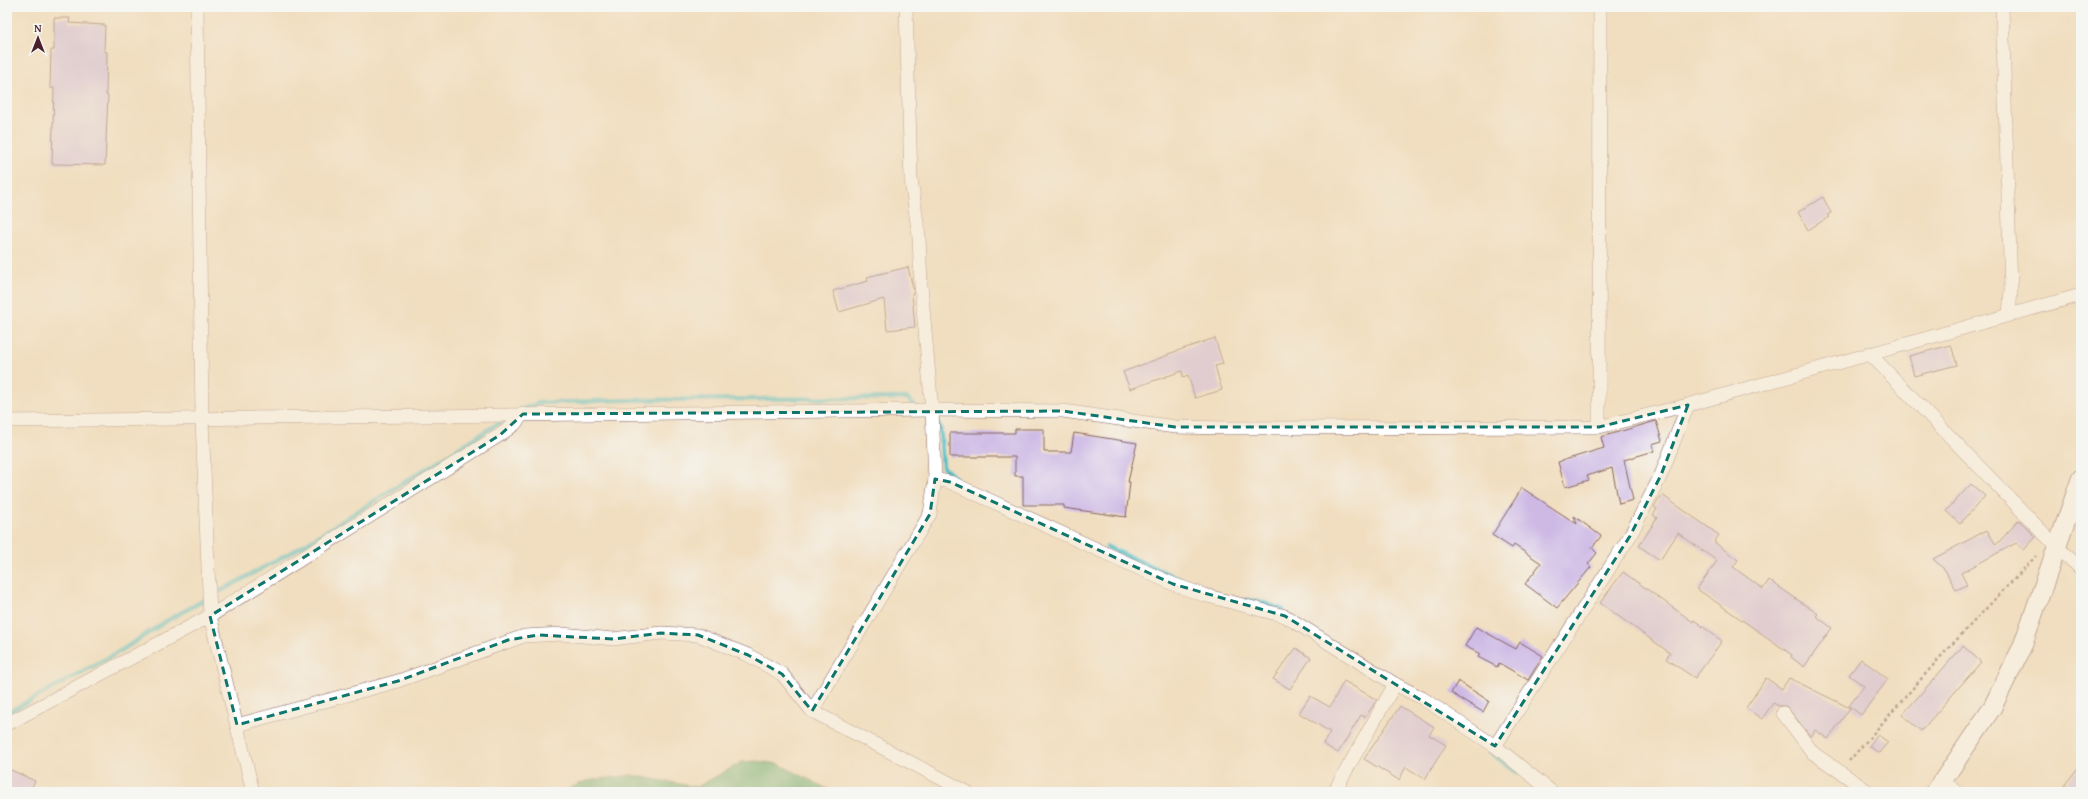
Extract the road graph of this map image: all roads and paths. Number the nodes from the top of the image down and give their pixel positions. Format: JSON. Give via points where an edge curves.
{"nodes":[{"id":1,"x":197,"y":7,"type":"edge"},
{"id":2,"x":906,"y":7,"type":"edge"},
{"id":3,"x":1600,"y":7,"type":"edge"},
{"id":4,"x":2002,"y":7,"type":"edge"},
{"id":5,"x":2081,"y":295,"type":"edge"},
{"id":6,"x":2009,"y":315,"type":"junction"},
{"id":7,"x":1869,"y":353,"type":"junction"},
{"id":8,"x":1688,"y":404,"type":"junction"},
{"id":9,"x":932,"y":410,"type":"junction"},
{"id":10,"x":523,"y":414,"type":"junction"},
{"id":11,"x":202,"y":420,"type":"junction"},
{"id":12,"x":7,"y":422,"type":"edge"},
{"id":13,"x":1599,"y":426,"type":"junction"},
{"id":14,"x":2081,"y":478,"type":"edge"},
{"id":15,"x":935,"y":479,"type":"junction"},
{"id":16,"x":2054,"y":543,"type":"junction"},
{"id":17,"x":2081,"y":569,"type":"edge"},
{"id":18,"x":210,"y":616,"type":"junction"},
{"id":19,"x":1394,"y":684,"type":"junction"},
{"id":20,"x":812,"y":711,"type":"junction"},
{"id":21,"x":1783,"y":713,"type":"dead end"},
{"id":22,"x":7,"y":724,"type":"edge"},
{"id":23,"x":237,"y":724,"type":"junction"},
{"id":24,"x":1495,"y":746,"type":"junction"},
{"id":25,"x":1839,"y":772,"type":"junction"},
{"id":26,"x":1945,"y":788,"type":"edge"},
{"id":27,"x":253,"y":792,"type":"edge"},
{"id":28,"x":967,"y":792,"type":"edge"},
{"id":29,"x":1334,"y":792,"type":"edge"},
{"id":30,"x":1552,"y":792,"type":"edge"},
{"id":31,"x":1869,"y":792,"type":"edge"}],
"edges":[{"from":1,"to":11,"type":"street"},
{"from":2,"to":9,"type":"street","via":[[911,179],[920,237]]},
{"from":3,"to":13,"type":"street"},
{"from":4,"to":6,"type":"street"},
{"from":5,"to":6,"type":"street"},
{"from":6,"to":7,"type":"street"},
{"from":7,"to":8,"type":"street"},
{"from":7,"to":16,"type":"street"},
{"from":8,"to":13,"type":"street"},
{"from":8,"to":24,"type":"street","via":[[1661,475],[1630,536]]},
{"from":9,"to":10,"type":"street"},
{"from":9,"to":13,"type":"street","via":[[1063,411],[1175,426],[1229,428]]},
{"from":9,"to":15,"type":"street"},
{"from":10,"to":11,"type":"street"},
{"from":10,"to":18,"type":"street","via":[[500,435]]},
{"from":11,"to":12,"type":"street"},
{"from":11,"to":18,"type":"street"},
{"from":14,"to":16,"type":"street"},
{"from":15,"to":19,"type":"street","via":[[950,482],[1173,584],[1285,616]]},
{"from":15,"to":20,"type":"street","via":[[930,514]]},
{"from":16,"to":17,"type":"street"},
{"from":16,"to":25,"type":"path","via":[[1943,654]]},
{"from":16,"to":26,"type":"street","via":[[2022,647],[1992,708]]},
{"from":18,"to":22,"type":"street"},
{"from":18,"to":23,"type":"street"},
{"from":19,"to":24,"type":"street","via":[[1422,698]]},
{"from":19,"to":29,"type":"street"},
{"from":20,"to":23,"type":"street","via":[[782,674],[748,655],[698,635],[661,633],[614,640],[562,634],[508,640],[398,681]]},
{"from":20,"to":28,"type":"street"},
{"from":21,"to":25,"type":"street","via":[[1813,753]]},
{"from":23,"to":27,"type":"street"},
{"from":24,"to":30,"type":"street"},
{"from":25,"to":31,"type":"street"}]}
